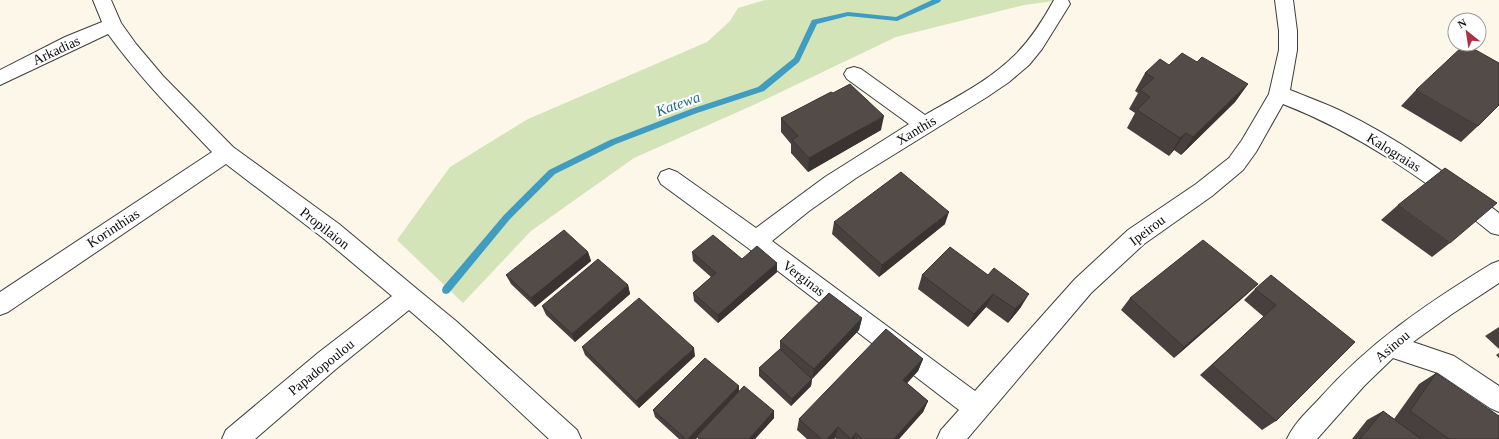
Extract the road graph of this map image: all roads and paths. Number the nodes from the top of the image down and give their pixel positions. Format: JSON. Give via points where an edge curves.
{"nodes":[{"id":1,"x":102,"y":0,"type":"edge"},
{"id":2,"x":1284,"y":0,"type":"edge"},
{"id":3,"x":1061,"y":4,"type":"dead end"},
{"id":4,"x":112,"y":25,"type":"junction"},
{"id":5,"x":854,"y":74,"type":"dead end"},
{"id":6,"x":0,"y":78,"type":"edge"},
{"id":7,"x":1279,"y":94,"type":"junction"},
{"id":8,"x":924,"y":125,"type":"junction"},
{"id":9,"x":226,"y":153,"type":"junction"},
{"id":10,"x":669,"y":178,"type":"dead end"},
{"id":11,"x":1499,"y":226,"type":"edge"},
{"id":12,"x":756,"y":242,"type":"junction"},
{"id":13,"x":1499,"y":271,"type":"edge"},
{"id":14,"x":409,"y":296,"type":"junction"},
{"id":15,"x":0,"y":305,"type":"edge"},
{"id":16,"x":1390,"y":346,"type":"junction"},
{"id":17,"x":1499,"y":400,"type":"edge"},
{"id":18,"x":977,"y":408,"type":"junction"},
{"id":19,"x":235,"y":439,"type":"edge"},
{"id":20,"x":568,"y":439,"type":"edge"},
{"id":21,"x":950,"y":439,"type":"edge"},
{"id":22,"x":1300,"y":439,"type":"edge"}],
"edges":[{"from":1,"to":4,"type":"street","name":"Propilaion"},
{"from":2,"to":7,"type":"street","name":"Ipeirou","via":[[1288,24],[1288,50]]},
{"from":3,"to":8,"type":"street","name":"Xanthis","via":[[1031,51],[1007,74]]},
{"from":4,"to":6,"type":"street","name":"Arkadias","via":[[65,45]]},
{"from":4,"to":9,"type":"street","name":"Propilaion","via":[[128,49],[156,81]]},
{"from":5,"to":8,"type":"street"},
{"from":7,"to":11,"type":"street","name":"Kalograias","via":[[1333,116],[1356,129],[1444,185]]},
{"from":7,"to":18,"type":"street","name":"Ipeirou","via":[[1236,164],[1204,190],[1136,237],[1083,286]]},
{"from":8,"to":12,"type":"street","name":"Xanthis","via":[[833,182]]},
{"from":9,"to":14,"type":"street","name":"Propilaion","via":[[330,231]]},
{"from":9,"to":15,"type":"street","name":"Korinthias"},
{"from":10,"to":12,"type":"street","name":"Verginas"},
{"from":12,"to":18,"type":"street","name":"Verginas"},
{"from":13,"to":16,"type":"street","name":"Asinou","via":[[1454,298]]},
{"from":14,"to":19,"type":"street","name":"Papadopoulou"},
{"from":14,"to":20,"type":"street","name":"Propilaion"},
{"from":16,"to":17,"type":"street","via":[[1445,364]]},
{"from":16,"to":22,"type":"street","name":"Asinou","via":[[1342,390]]},
{"from":18,"to":21,"type":"street","name":"Ipeirou"}]}
